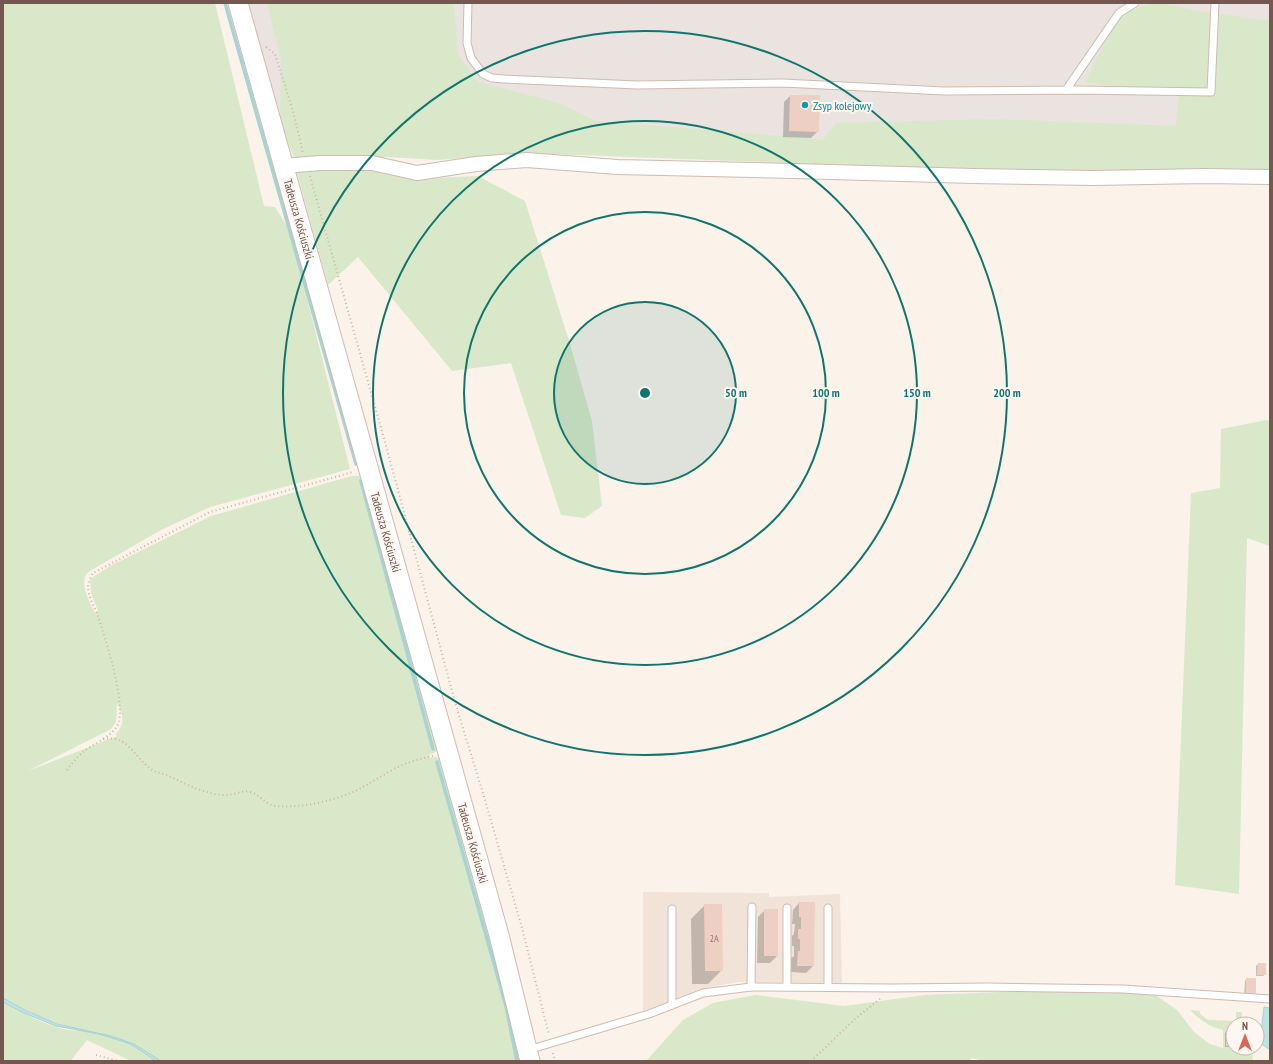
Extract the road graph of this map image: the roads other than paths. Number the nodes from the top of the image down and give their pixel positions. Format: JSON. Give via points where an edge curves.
{"nodes":[{"id":1,"x":238,"y":3,"type":"edge"},
{"id":2,"x":468,"y":3,"type":"edge"},
{"id":3,"x":1135,"y":3,"type":"edge"},
{"id":4,"x":1215,"y":3,"type":"edge"},
{"id":5,"x":1066,"y":90,"type":"junction"},
{"id":6,"x":284,"y":166,"type":"junction"},
{"id":7,"x":1270,"y":177,"type":"edge"},
{"id":8,"x":752,"y":907,"type":"dead end"},
{"id":9,"x":788,"y":908,"type":"dead end"},
{"id":10,"x":828,"y":908,"type":"dead end"},
{"id":11,"x":672,"y":909,"type":"dead end"},
{"id":12,"x":751,"y":987,"type":"junction"},
{"id":13,"x":787,"y":987,"type":"junction"},
{"id":14,"x":828,"y":987,"type":"junction"},
{"id":15,"x":1270,"y":999,"type":"edge"},
{"id":16,"x":672,"y":1005,"type":"junction"},
{"id":17,"x":529,"y":1056,"type":"edge"}],
"edges":[{"from":1,"to":6,"type":"main road","name":"Tadeusza Kościuszki"},
{"from":2,"to":5,"type":"lane","via":[[467,44],[471,58],[484,74],[492,78],[636,85],[783,83],[944,91]]},
{"from":3,"to":5,"type":"lane","via":[[1119,13]]},
{"from":4,"to":5,"type":"lane","via":[[1211,92]]},
{"from":6,"to":7,"type":"street","via":[[372,163],[417,173],[476,164],[527,160],[617,167],[973,176]]},
{"from":6,"to":17,"type":"main road","name":"Tadeusza Kościuszki","via":[[499,935]]},
{"from":8,"to":12,"type":"lane"},
{"from":9,"to":13,"type":"lane"},
{"from":10,"to":14,"type":"lane"},
{"from":11,"to":16,"type":"lane"},
{"from":12,"to":13,"type":"lane"},
{"from":12,"to":16,"type":"lane","via":[[703,993]]},
{"from":13,"to":14,"type":"lane"},
{"from":14,"to":15,"type":"lane","via":[[1123,989]]},
{"from":16,"to":17,"type":"lane","via":[[551,1043]]}]}
